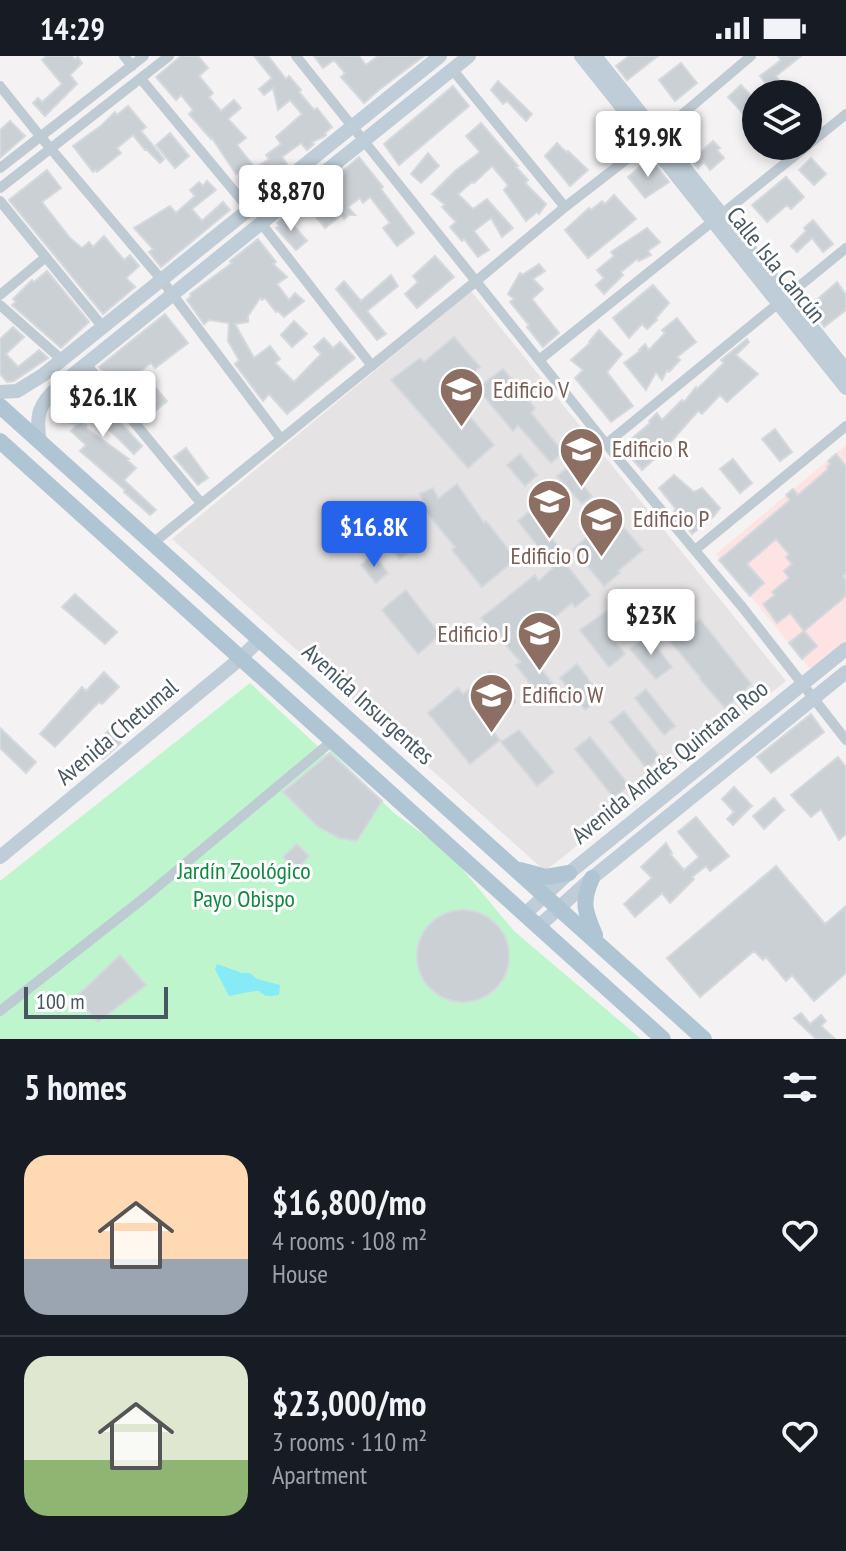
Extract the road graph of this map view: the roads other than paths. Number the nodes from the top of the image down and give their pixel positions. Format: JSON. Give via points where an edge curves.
{"nodes":[{"id":1,"x":124,"y":56,"type":"edge"},
{"id":2,"x":144,"y":56,"type":"edge"},
{"id":3,"x":169,"y":56,"type":"edge"},
{"id":4,"x":296,"y":56,"type":"edge"},
{"id":5,"x":440,"y":56,"type":"edge"},
{"id":6,"x":469,"y":56,"type":"edge"},
{"id":7,"x":581,"y":56,"type":"edge"},
{"id":8,"x":595,"y":56,"type":"edge"},
{"id":9,"x":728,"y":56,"type":"edge"},
{"id":10,"x":751,"y":56,"type":"edge"},
{"id":11,"x":132,"y":66,"type":"junction"},
{"id":12,"x":737,"y":68,"type":"junction"},
{"id":13,"x":452,"y":69,"type":"junction"},
{"id":14,"x":141,"y":79,"type":"junction"},
{"id":15,"x":0,"y":86,"type":"edge"},
{"id":16,"x":846,"y":114,"type":"edge"},
{"id":17,"x":352,"y":127,"type":"junction"},
{"id":18,"x":822,"y":133,"type":"edge"},
{"id":19,"x":40,"y":136,"type":"junction"},
{"id":20,"x":654,"y":138,"type":"junction"},
{"id":21,"x":362,"y":141,"type":"junction"},
{"id":22,"x":51,"y":149,"type":"junction"},
{"id":23,"x":789,"y":160,"type":"edge"},
{"id":24,"x":0,"y":168,"type":"edge"},
{"id":25,"x":0,"y":188,"type":"edge"},
{"id":26,"x":0,"y":201,"type":"edge"},
{"id":27,"x":565,"y":207,"type":"junction"},
{"id":28,"x":249,"y":209,"type":"junction"},
{"id":29,"x":718,"y":218,"type":"junction"},
{"id":30,"x":261,"y":223,"type":"junction"},
{"id":31,"x":846,"y":248,"type":"edge"},
{"id":32,"x":46,"y":257,"type":"junction"},
{"id":33,"x":161,"y":279,"type":"junction"},
{"id":34,"x":475,"y":282,"type":"junction"},
{"id":35,"x":0,"y":295,"type":"edge"},
{"id":36,"x":172,"y":295,"type":"junction"},
{"id":37,"x":782,"y":299,"type":"junction"},
{"id":38,"x":0,"y":305,"type":"edge"},
{"id":39,"x":102,"y":326,"type":"junction"},
{"id":40,"x":61,"y":359,"type":"junction"},
{"id":41,"x":539,"y":360,"type":"junction"},
{"id":42,"x":86,"y":364,"type":"junction"},
{"id":43,"x":372,"y":366,"type":"junction"},
{"id":44,"x":846,"y":370,"type":"edge"},
{"id":45,"x":846,"y":388,"type":"edge"},
{"id":46,"x":0,"y":392,"type":"edge"},
{"id":47,"x":0,"y":406,"type":"edge"},
{"id":48,"x":846,"y":426,"type":"edge"},
{"id":49,"x":281,"y":439,"type":"junction"},
{"id":50,"x":0,"y":441,"type":"edge"},
{"id":51,"x":40,"y":442,"type":"junction"},
{"id":52,"x":606,"y":444,"type":"junction"},
{"id":53,"x":91,"y":488,"type":"junction"},
{"id":54,"x":201,"y":503,"type":"junction"},
{"id":55,"x":74,"y":507,"type":"junction"},
{"id":56,"x":153,"y":543,"type":"junction"},
{"id":57,"x":695,"y":550,"type":"junction"},
{"id":58,"x":182,"y":569,"type":"junction"},
{"id":59,"x":165,"y":589,"type":"junction"},
{"id":60,"x":260,"y":639,"type":"junction"},
{"id":61,"x":846,"y":649,"type":"edge"},
{"id":62,"x":241,"y":658,"type":"junction"},
{"id":63,"x":846,"y":672,"type":"edge"},
{"id":64,"x":802,"y":684,"type":"junction"},
{"id":65,"x":814,"y":698,"type":"junction"},
{"id":66,"x":846,"y":740,"type":"edge"},
{"id":67,"x":332,"y":741,"type":"junction"},
{"id":68,"x":0,"y":857,"type":"edge"},
{"id":69,"x":507,"y":862,"type":"junction"},
{"id":70,"x":569,"y":873,"type":"junction"},
{"id":71,"x":484,"y":876,"type":"junction"},
{"id":72,"x":592,"y":878,"type":"junction"},
{"id":73,"x":544,"y":895,"type":"junction"},
{"id":74,"x":558,"y":907,"type":"junction"},
{"id":75,"x":525,"y":914,"type":"junction"},
{"id":76,"x":539,"y":926,"type":"junction"},
{"id":77,"x":599,"y":944,"type":"junction"},
{"id":78,"x":0,"y":1011,"type":"edge"},
{"id":79,"x":663,"y":1039,"type":"edge"},
{"id":80,"x":704,"y":1039,"type":"edge"}],
"edges":[{"from":1,"to":11,"type":"street"},
{"from":2,"to":11,"type":"street"},
{"from":3,"to":14,"type":"street"},
{"from":4,"to":17,"type":"street"},
{"from":5,"to":17,"type":"street"},
{"from":6,"to":13,"type":"street"},
{"from":7,"to":20,"type":"street","name":"Calle Isla Cancún"},
{"from":8,"to":20,"type":"street","name":"Calle Isla Cancún"},
{"from":9,"to":12,"type":"street"},
{"from":10,"to":12,"type":"street"},
{"from":11,"to":19,"type":"street"},
{"from":12,"to":20,"type":"street"},
{"from":13,"to":21,"type":"street"},
{"from":13,"to":27,"type":"street"},
{"from":14,"to":22,"type":"street"},
{"from":14,"to":28,"type":"street"},
{"from":15,"to":19,"type":"street"},
{"from":16,"to":18,"type":"street"},
{"from":17,"to":21,"type":"street"},
{"from":17,"to":28,"type":"street"},
{"from":19,"to":22,"type":"street"},
{"from":19,"to":24,"type":"street"},
{"from":20,"to":27,"type":"street"},
{"from":20,"to":29,"type":"street","name":"Calle Isla Cancún"},
{"from":21,"to":30,"type":"street"},
{"from":21,"to":34,"type":"street"},
{"from":22,"to":25,"type":"street"},
{"from":22,"to":33,"type":"street"},
{"from":23,"to":29,"type":"street"},
{"from":26,"to":32,"type":"street"},
{"from":27,"to":34,"type":"street"},
{"from":28,"to":33,"type":"street"},
{"from":29,"to":37,"type":"street","name":"Calle Isla Cancún"},
{"from":29,"to":41,"type":"street"},
{"from":30,"to":36,"type":"street"},
{"from":30,"to":43,"type":"street"},
{"from":31,"to":37,"type":"street"},
{"from":32,"to":35,"type":"street"},
{"from":32,"to":39,"type":"street"},
{"from":33,"to":36,"type":"street"},
{"from":33,"to":39,"type":"street"},
{"from":34,"to":41,"type":"street"},
{"from":34,"to":43,"type":"street"},
{"from":36,"to":42,"type":"street"},
{"from":36,"to":49,"type":"street"},
{"from":37,"to":44,"type":"street","name":"Calle Isla Cancún"},
{"from":37,"to":45,"type":"street","name":"Calle Isla Cancún"},
{"from":37,"to":52,"type":"street"},
{"from":38,"to":40,"type":"street"},
{"from":39,"to":40,"type":"street"},
{"from":40,"to":46,"type":"street","via":[[28,386]]},
{"from":41,"to":52,"type":"street"},
{"from":42,"to":51,"type":"street","via":[[43,402],[37,426]]},
{"from":42,"to":54,"type":"street"},
{"from":43,"to":49,"type":"street"},
{"from":47,"to":51,"type":"main road","name":"Avenida Insurgentes"},
{"from":48,"to":57,"type":"street"},
{"from":49,"to":54,"type":"street"},
{"from":50,"to":55,"type":"main road"},
{"from":51,"to":53,"type":"main road","name":"Avenida Insurgentes"},
{"from":52,"to":57,"type":"street"},
{"from":53,"to":55,"type":"main road"},
{"from":53,"to":56,"type":"main road","name":"Avenida Insurgentes"},
{"from":54,"to":56,"type":"street"},
{"from":55,"to":59,"type":"main road"},
{"from":56,"to":58,"type":"main road","name":"Avenida Insurgentes"},
{"from":57,"to":64,"type":"street"},
{"from":58,"to":59,"type":"main road"},
{"from":58,"to":60,"type":"main road","name":"Avenida Insurgentes"},
{"from":59,"to":62,"type":"main road"},
{"from":60,"to":62,"type":"street","name":"Avenida Chetumal"},
{"from":60,"to":69,"type":"main road","name":"Avenida Insurgentes"},
{"from":61,"to":64,"type":"street","name":"Avenida Andrés Quintana Roo"},
{"from":62,"to":67,"type":"main road"},
{"from":62,"to":68,"type":"street","name":"Avenida Chetumal"},
{"from":63,"to":65,"type":"street","name":"Avenida Andrés Quintana Roo"},
{"from":64,"to":65,"type":"street"},
{"from":64,"to":70,"type":"street","name":"Avenida Andrés Quintana Roo"},
{"from":65,"to":66,"type":"street"},
{"from":65,"to":72,"type":"street","name":"Avenida Andrés Quintana Roo"},
{"from":67,"to":71,"type":"main road"},
{"from":67,"to":78,"type":"street"},
{"from":69,"to":70,"type":"main road","via":[[535,876]]},
{"from":69,"to":71,"type":"main road"},
{"from":69,"to":73,"type":"main road","name":"Avenida Insurgentes"},
{"from":70,"to":73,"type":"street","name":"Avenida Andrés Quintana Roo"},
{"from":71,"to":75,"type":"main road"},
{"from":72,"to":74,"type":"street","name":"Avenida Andrés Quintana Roo"},
{"from":72,"to":77,"type":"main road","via":[[584,903]]},
{"from":73,"to":74,"type":"main road","name":"Avenida Insurgentes"},
{"from":73,"to":75,"type":"street","name":"Avenida Andrés Quintana Roo"},
{"from":74,"to":76,"type":"street","name":"Avenida Andrés Quintana Roo"},
{"from":74,"to":77,"type":"main road","name":"Avenida Insurgentes"},
{"from":75,"to":76,"type":"main road"},
{"from":76,"to":79,"type":"main road"},
{"from":77,"to":80,"type":"main road","name":"Avenida Insurgentes"}]}
